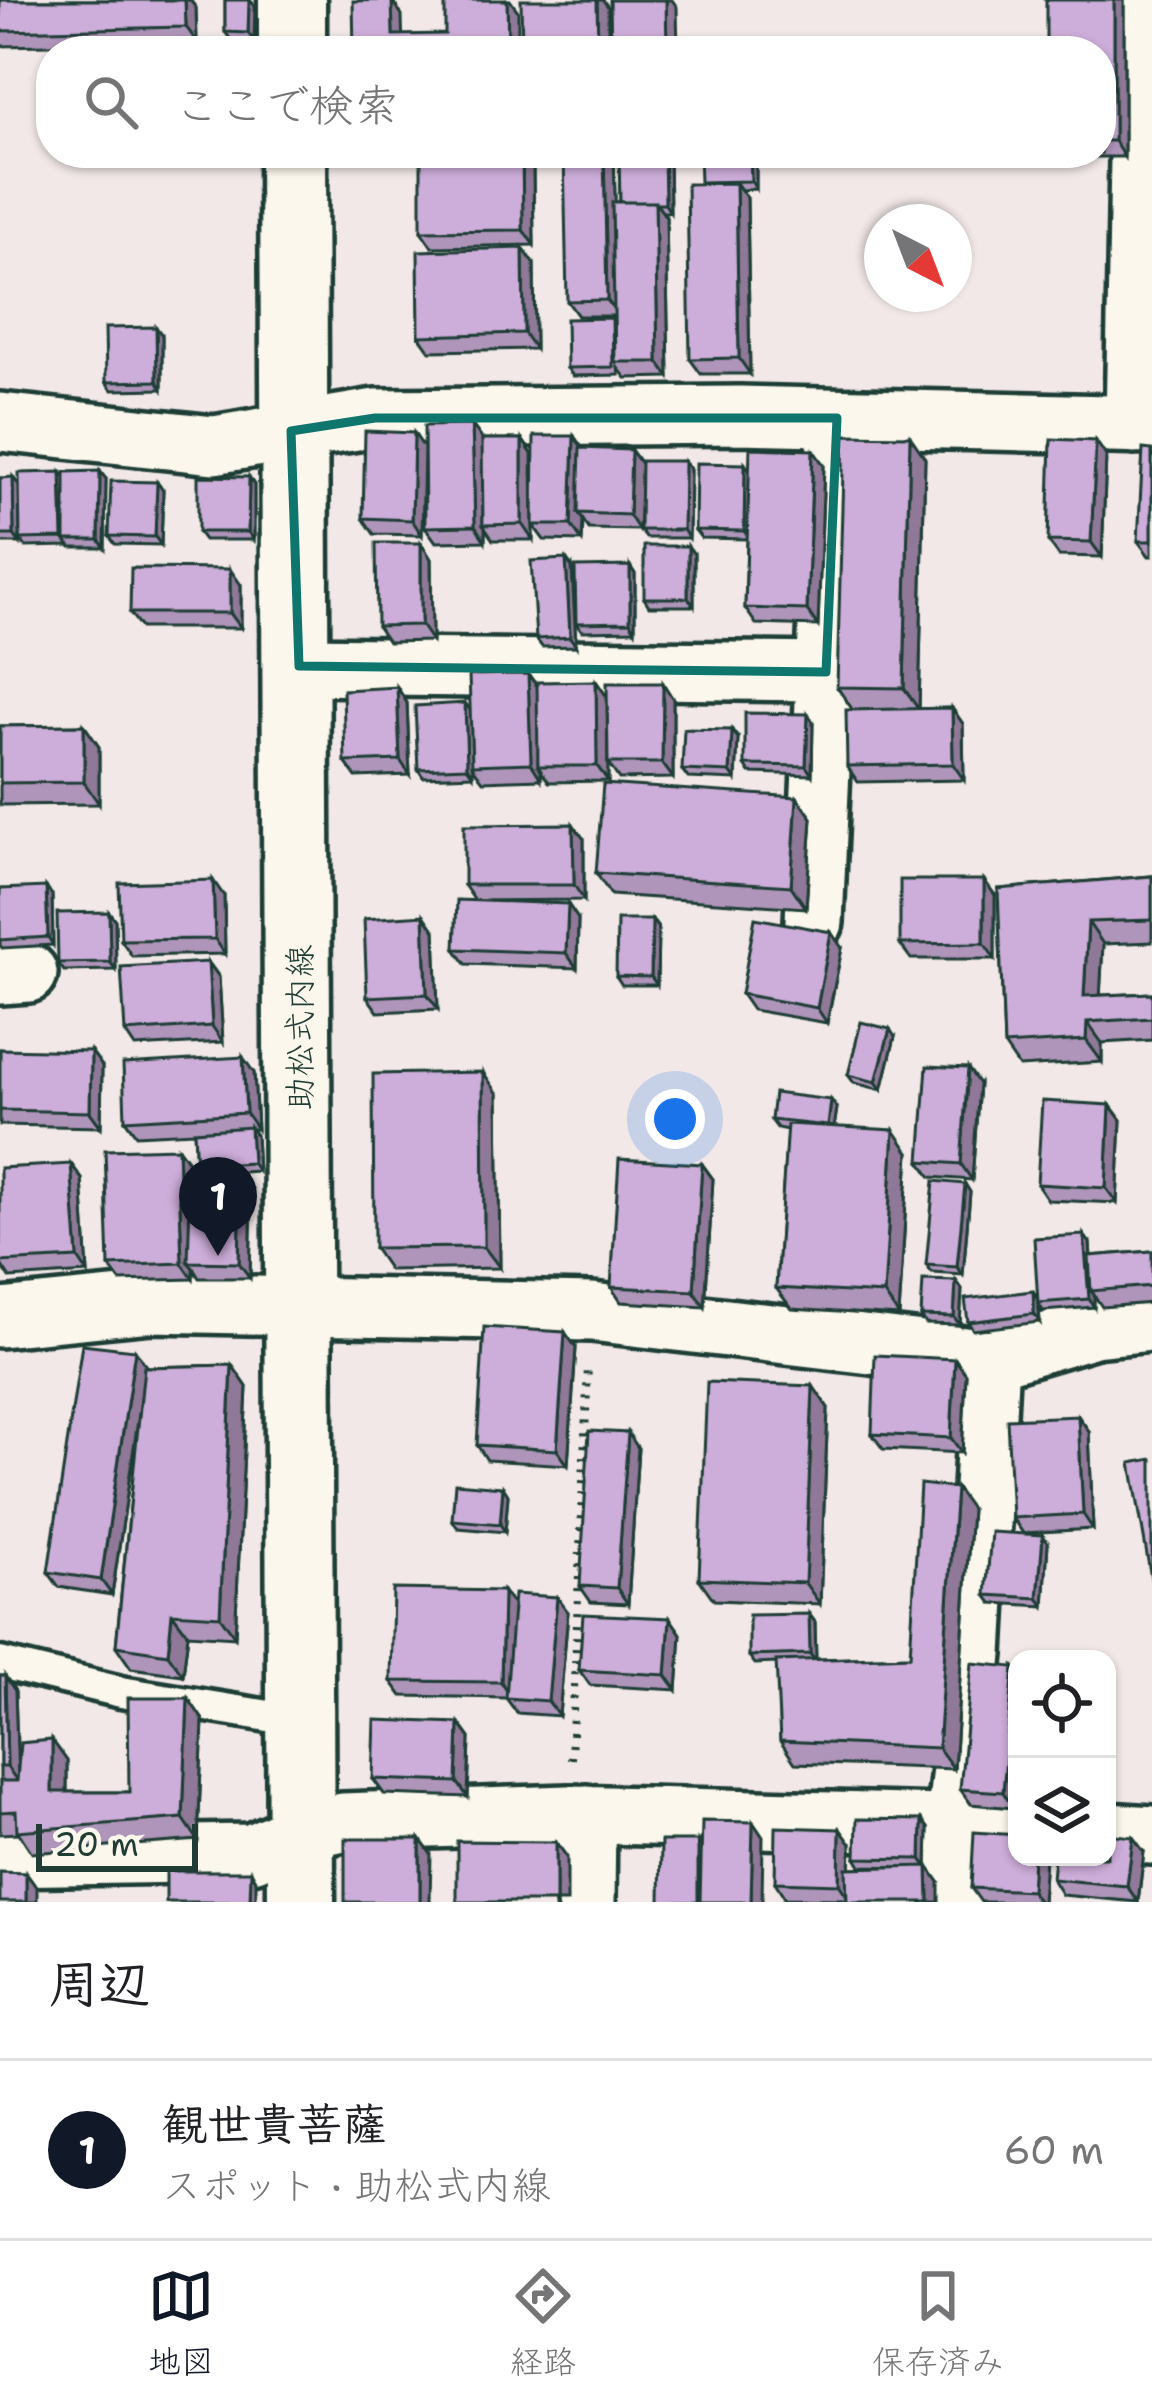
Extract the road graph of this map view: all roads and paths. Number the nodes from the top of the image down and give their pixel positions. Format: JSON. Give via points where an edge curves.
{"nodes":[{"id":1,"x":292,"y":0,"type":"edge"},
{"id":2,"x":1142,"y":0,"type":"edge"},
{"id":3,"x":292,"y":36,"type":"edge"},
{"id":4,"x":292,"y":168,"type":"edge"},
{"id":5,"x":837,"y":418,"type":"junction"},
{"id":6,"x":0,"y":422,"type":"edge"},
{"id":7,"x":1143,"y":425,"type":"edge"},
{"id":8,"x":291,"y":431,"type":"junction"},
{"id":9,"x":299,"y":666,"type":"junction"},
{"id":10,"x":826,"y":672,"type":"junction"},
{"id":11,"x":814,"y":922,"type":"dead end"},
{"id":12,"x":299,"y":1305,"type":"junction"},
{"id":13,"x":592,"y":1312,"type":"junction"},
{"id":14,"x":0,"y":1318,"type":"edge"},
{"id":15,"x":1152,"y":1322,"type":"edge"},
{"id":16,"x":990,"y":1359,"type":"junction"},
{"id":17,"x":0,"y":1663,"type":"edge"},
{"id":18,"x":299,"y":1721,"type":"junction"},
{"id":19,"x":578,"y":1814,"type":"junction"},
{"id":20,"x":955,"y":1822,"type":"junction"},
{"id":21,"x":1008,"y":1825,"type":"edge"},
{"id":22,"x":301,"y":1831,"type":"junction"},
{"id":23,"x":1116,"y":1832,"type":"edge"},
{"id":24,"x":1152,"y":1834,"type":"edge"},
{"id":25,"x":0,"y":1857,"type":"edge"},
{"id":26,"x":302,"y":1902,"type":"edge"},
{"id":27,"x":586,"y":1902,"type":"edge"},
{"id":28,"x":953,"y":1902,"type":"edge"}],
"edges":[{"from":1,"to":3,"type":"street"},
{"from":2,"to":7,"type":"street"},
{"from":4,"to":8,"type":"street","name":"助松式内線"},
{"from":5,"to":7,"type":"street"},
{"from":5,"to":8,"type":"street","via":[[375,418]]},
{"from":5,"to":10,"type":"street"},
{"from":6,"to":8,"type":"street","via":[[214,445]]},
{"from":8,"to":9,"type":"street","name":"助松式内線"},
{"from":9,"to":10,"type":"street"},
{"from":9,"to":12,"type":"street","name":"助松式内線"},
{"from":10,"to":11,"type":"street"},
{"from":12,"to":13,"type":"street"},
{"from":12,"to":14,"type":"street","via":[[152,1303]]},
{"from":12,"to":18,"type":"street","name":"助松式内線"},
{"from":13,"to":16,"type":"street"},
{"from":13,"to":19,"type":"path"},
{"from":15,"to":16,"type":"street","via":[[1094,1328]]},
{"from":16,"to":20,"type":"street","via":[[974,1654]]},
{"from":17,"to":18,"type":"lane"},
{"from":18,"to":22,"type":"street","name":"助松式内線"},
{"from":19,"to":20,"type":"street"},
{"from":19,"to":22,"type":"street","via":[[344,1822]]},
{"from":19,"to":27,"type":"street"},
{"from":20,"to":21,"type":"street"},
{"from":20,"to":28,"type":"street"},
{"from":22,"to":25,"type":"street","via":[[253,1853]]},
{"from":22,"to":26,"type":"street","name":"助松式内線"},
{"from":23,"to":24,"type":"street"}]}
